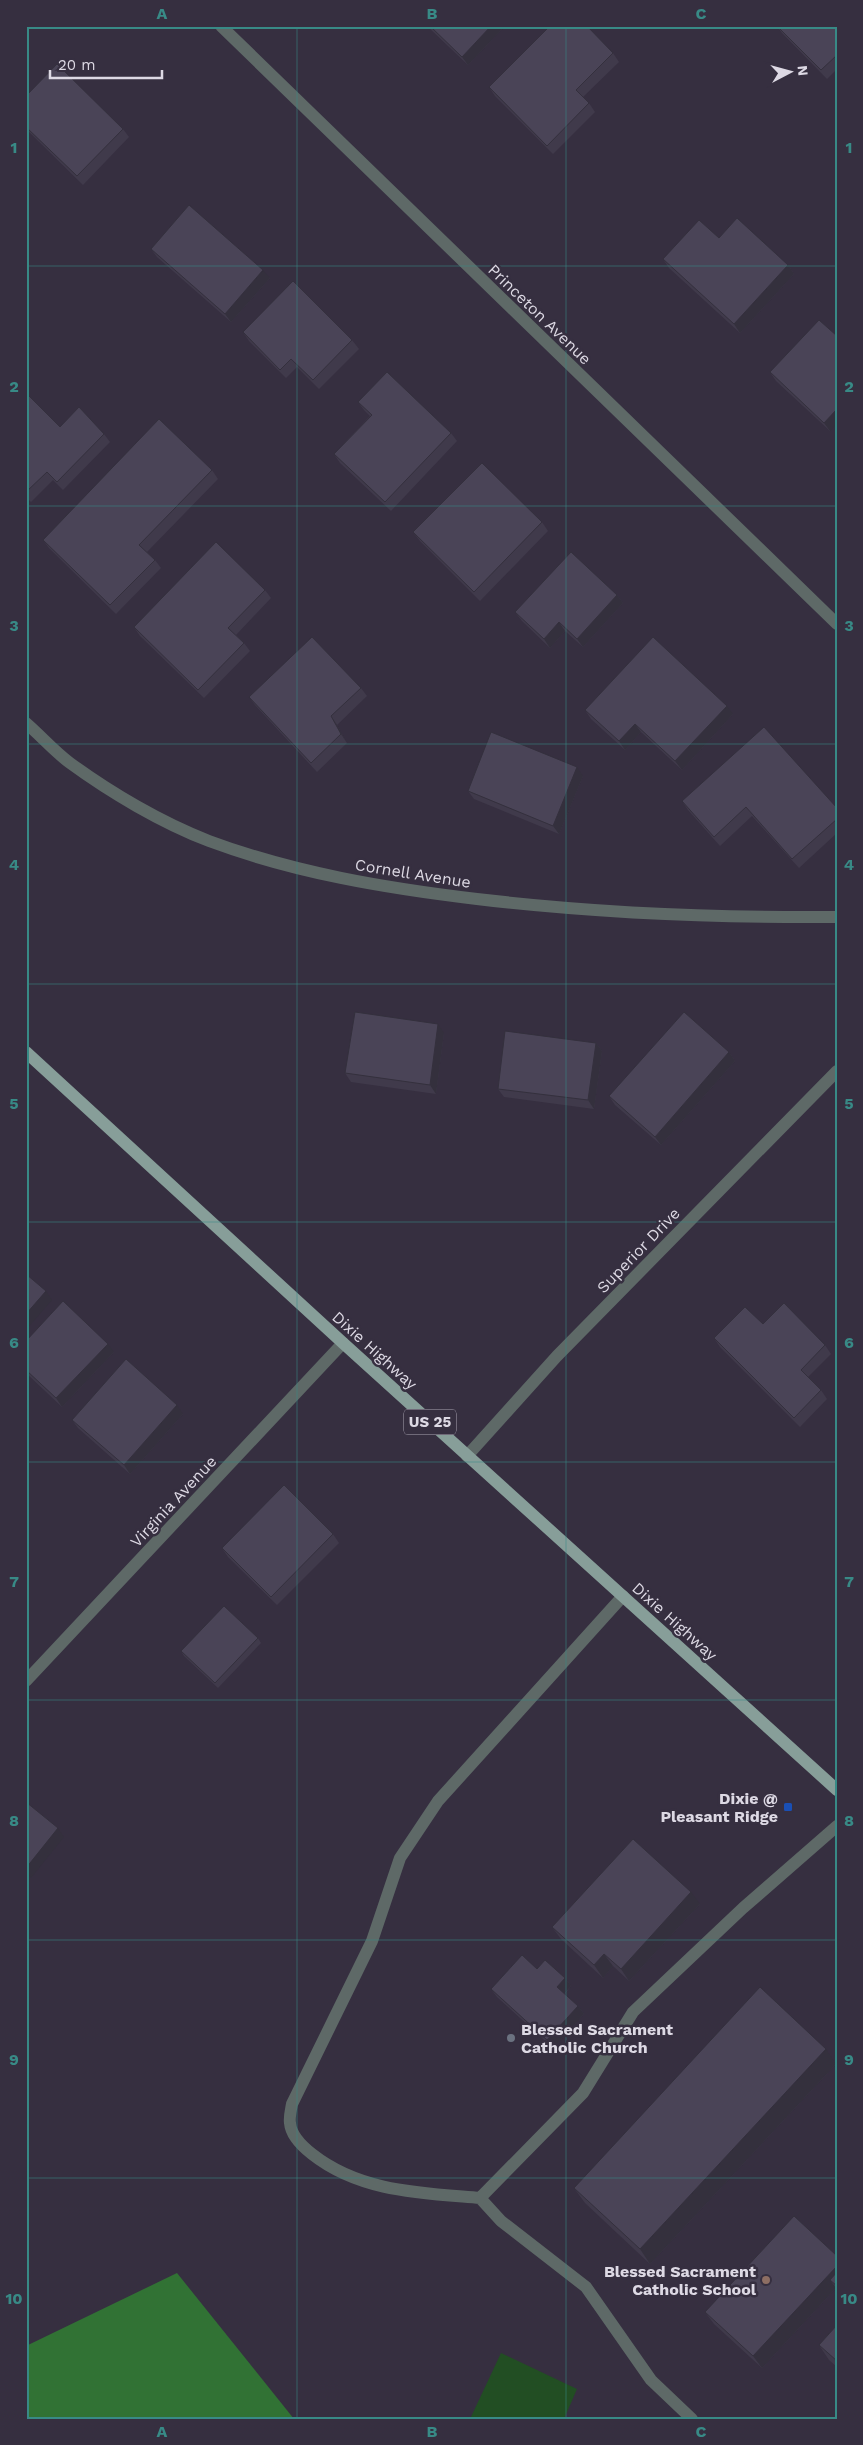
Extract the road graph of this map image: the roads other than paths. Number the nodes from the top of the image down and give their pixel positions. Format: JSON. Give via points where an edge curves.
{"nodes":[{"id":1,"x":221,"y":26,"type":"edge"},
{"id":2,"x":837,"y":624,"type":"edge"},
{"id":3,"x":26,"y":722,"type":"edge"},
{"id":4,"x":837,"y":917,"type":"edge"},
{"id":5,"x":26,"y":1052,"type":"edge"},
{"id":6,"x":837,"y":1071,"type":"edge"},
{"id":7,"x":343,"y":1343,"type":"junction"},
{"id":8,"x":467,"y":1456,"type":"junction"},
{"id":9,"x":623,"y":1596,"type":"junction"},
{"id":10,"x":26,"y":1681,"type":"edge"},
{"id":11,"x":837,"y":1790,"type":"edge"},
{"id":12,"x":837,"y":1826,"type":"edge"},
{"id":13,"x":480,"y":2198,"type":"junction"},
{"id":14,"x":692,"y":2419,"type":"edge"}],
"edges":[{"from":1,"to":2,"type":"street","name":"Princeton Avenue"},
{"from":3,"to":4,"type":"street","name":"Cornell Avenue","via":[[69,762],[139,807],[207,840],[281,866],[396,889],[552,908],[750,918]]},
{"from":5,"to":7,"type":"main road","name":"Dixie Highway","number":"US 25"},
{"from":6,"to":8,"type":"street","name":"Superior Drive","via":[[557,1356]]},
{"from":7,"to":8,"type":"main road","name":"Dixie Highway","number":"US 25"},
{"from":7,"to":10,"type":"street","name":"Virginia Avenue"},
{"from":8,"to":9,"type":"main road","name":"Dixie Highway","number":"US 25"},
{"from":9,"to":11,"type":"main road","name":"Dixie Highway","number":"US 25"},
{"from":9,"to":13,"type":"street","via":[[438,1801],[400,1858],[372,1940],[292,2104],[290,2125],[301,2145],[329,2167],[396,2191]]},
{"from":12,"to":13,"type":"street","via":[[632,2012],[583,2093]]},
{"from":13,"to":14,"type":"street","via":[[501,2221],[586,2287],[650,2380]]}]}
